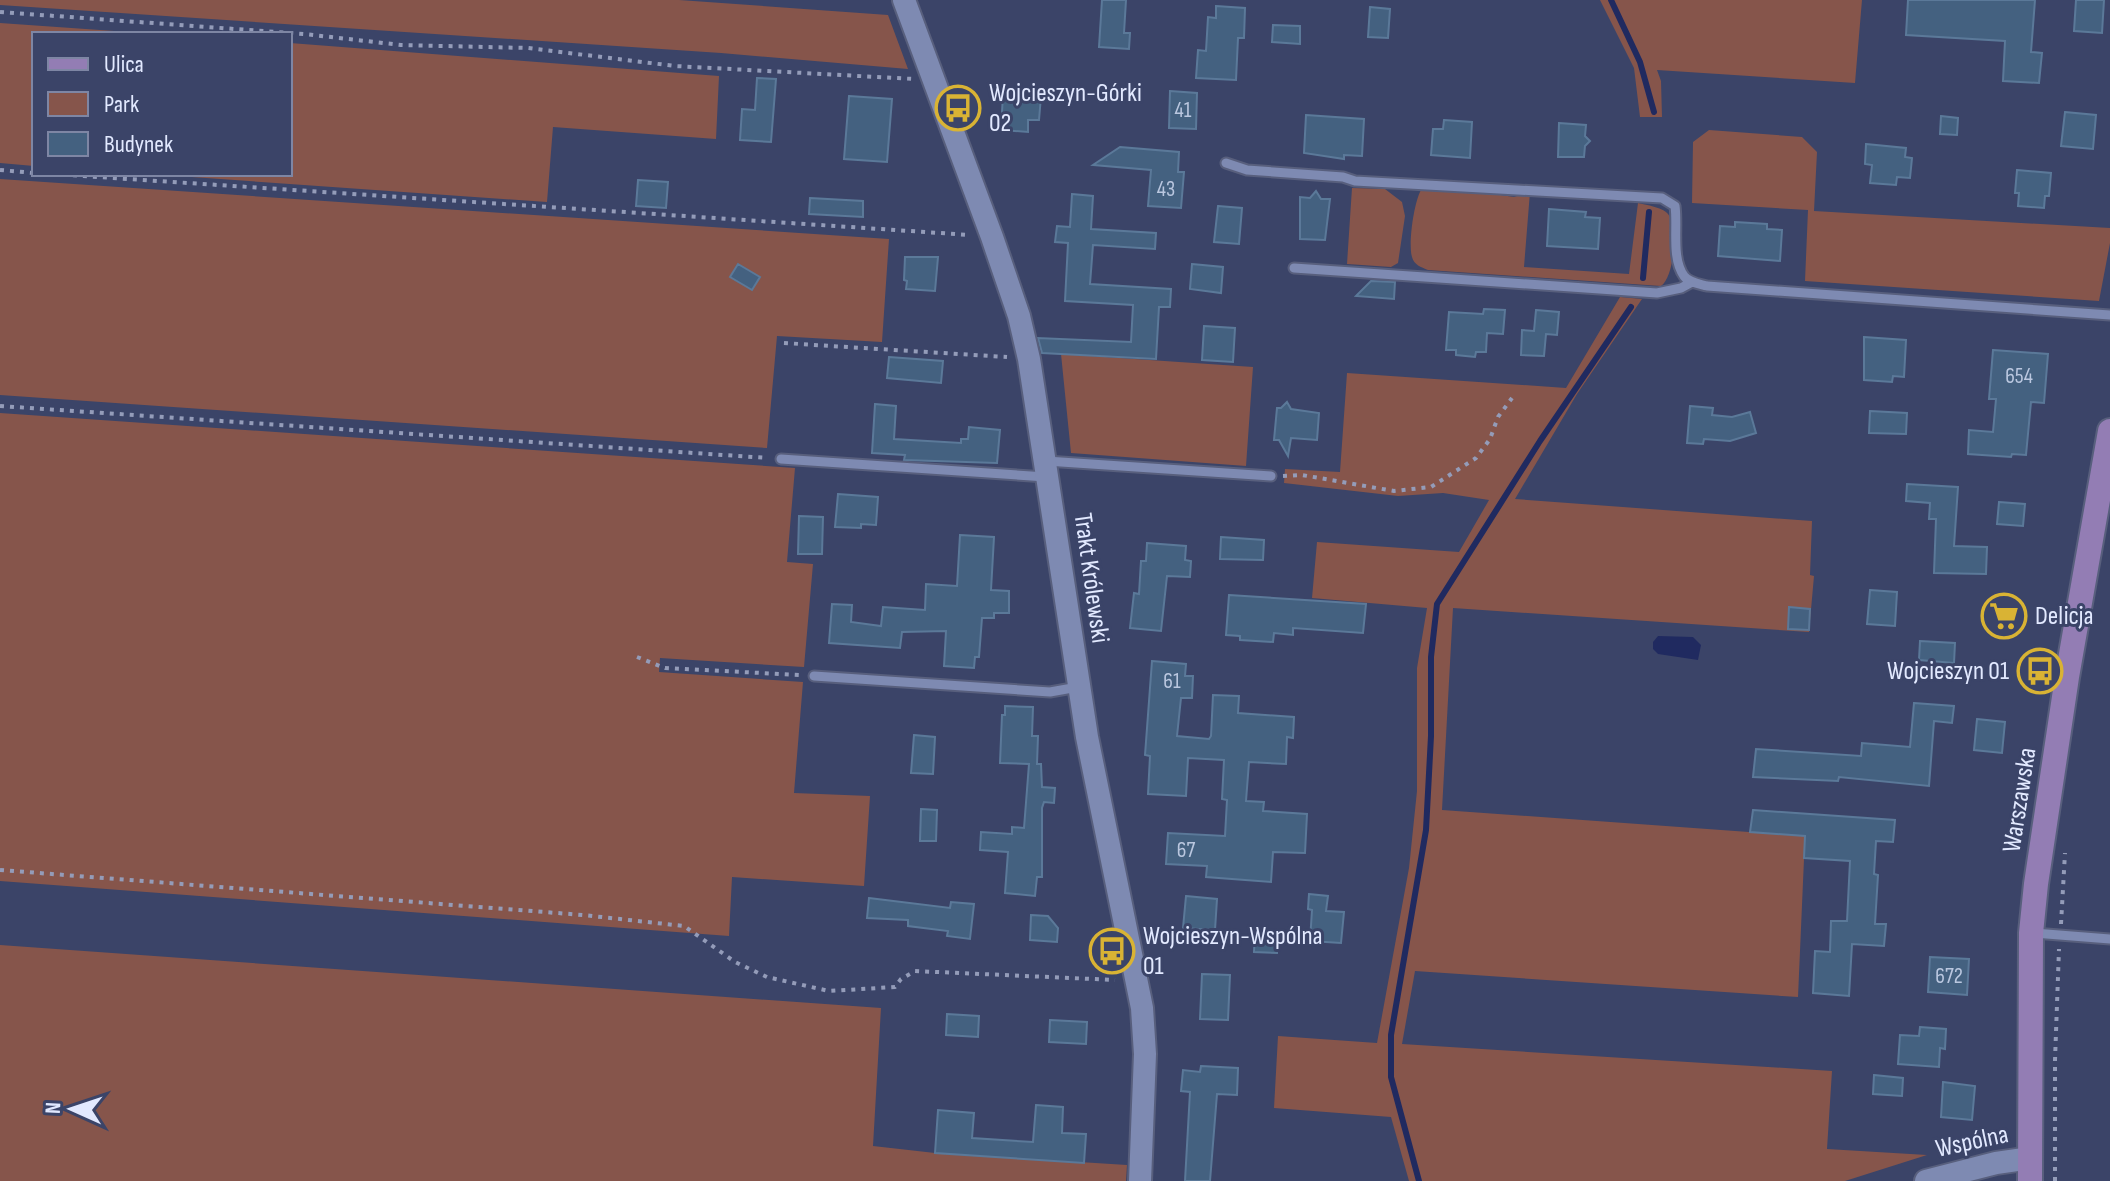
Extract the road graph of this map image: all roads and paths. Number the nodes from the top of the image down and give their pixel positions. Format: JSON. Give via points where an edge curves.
{"nodes":[{"id":1,"x":904,"y":0,"type":"edge"},
{"id":2,"x":0,"y":12,"type":"edge"},
{"id":3,"x":276,"y":32,"type":"edge"},
{"id":4,"x":292,"y":33,"type":"edge"},
{"id":5,"x":933,"y":79,"type":"junction"},
{"id":6,"x":1226,"y":163,"type":"dead end"},
{"id":7,"x":0,"y":170,"type":"edge"},
{"id":8,"x":32,"y":173,"type":"edge"},
{"id":9,"x":83,"y":176,"type":"edge"},
{"id":10,"x":992,"y":237,"type":"junction"},
{"id":11,"x":1294,"y":268,"type":"dead end"},
{"id":12,"x":1692,"y":282,"type":"junction"},
{"id":13,"x":2110,"y":315,"type":"edge"},
{"id":14,"x":784,"y":343,"type":"dead end"},
{"id":15,"x":1029,"y":359,"type":"junction"},
{"id":16,"x":1512,"y":398,"type":"dead end"},
{"id":17,"x":0,"y":406,"type":"edge"},
{"id":18,"x":2110,"y":431,"type":"edge"},
{"id":19,"x":781,"y":459,"type":"joint"},
{"id":20,"x":1047,"y":469,"type":"junction"},
{"id":21,"x":1271,"y":476,"type":"joint"},
{"id":22,"x":637,"y":657,"type":"dead end"},
{"id":23,"x":814,"y":676,"type":"joint"},
{"id":24,"x":1078,"y":687,"type":"junction"},
{"id":25,"x":2065,"y":841,"type":"dead end"},
{"id":26,"x":0,"y":870,"type":"edge"},
{"id":27,"x":2031,"y":933,"type":"junction"},
{"id":28,"x":2060,"y":936,"type":"junction"},
{"id":29,"x":2110,"y":939,"type":"edge"},
{"id":30,"x":1137,"y":981,"type":"junction"},
{"id":31,"x":2030,"y":1170,"type":"edge"},
{"id":32,"x":1140,"y":1181,"type":"edge"},
{"id":33,"x":1926,"y":1181,"type":"edge"},
{"id":34,"x":2055,"y":1181,"type":"edge"}],
"edges":[{"from":1,"to":5,"type":"street","name":"Trakt Królewski"},
{"from":2,"to":3,"type":"path"},
{"from":4,"to":5,"type":"path","via":[[401,45],[528,48],[675,66]]},
{"from":5,"to":10,"type":"street","name":"Trakt Królewski"},
{"from":6,"to":12,"type":"lane","via":[[1247,170],[1355,181],[1662,198],[1675,206],[1677,258]]},
{"from":7,"to":8,"type":"path"},
{"from":9,"to":10,"type":"path"},
{"from":10,"to":15,"type":"street","name":"Trakt Królewski"},
{"from":11,"to":12,"type":"lane","via":[[1657,293]]},
{"from":12,"to":13,"type":"lane"},
{"from":14,"to":15,"type":"path"},
{"from":15,"to":20,"type":"street","name":"Trakt Królewski"},
{"from":16,"to":21,"type":"path","via":[[1476,458],[1431,487],[1394,491],[1302,475]]},
{"from":17,"to":19,"type":"path"},
{"from":18,"to":27,"type":"main road","name":"Warszawska"},
{"from":19,"to":20,"type":"lane"},
{"from":20,"to":21,"type":"lane"},
{"from":20,"to":24,"type":"street","name":"Trakt Królewski"},
{"from":22,"to":23,"type":"path","via":[[665,668]]},
{"from":23,"to":24,"type":"lane","via":[[1050,692]]},
{"from":24,"to":30,"type":"street","name":"Trakt Królewski"},
{"from":25,"to":28,"type":"path"},
{"from":26,"to":30,"type":"path","via":[[684,926],[767,977],[829,991],[895,987],[915,971]]},
{"from":27,"to":28,"type":"lane"},
{"from":27,"to":31,"type":"main road","name":"Warszawska"},
{"from":28,"to":29,"type":"lane"},
{"from":28,"to":34,"type":"path"},
{"from":30,"to":32,"type":"street","name":"Trakt Królewski","via":[[1145,1054]]},
{"from":31,"to":33,"type":"street","name":"Wspólna","via":[[1996,1163]]}]}
